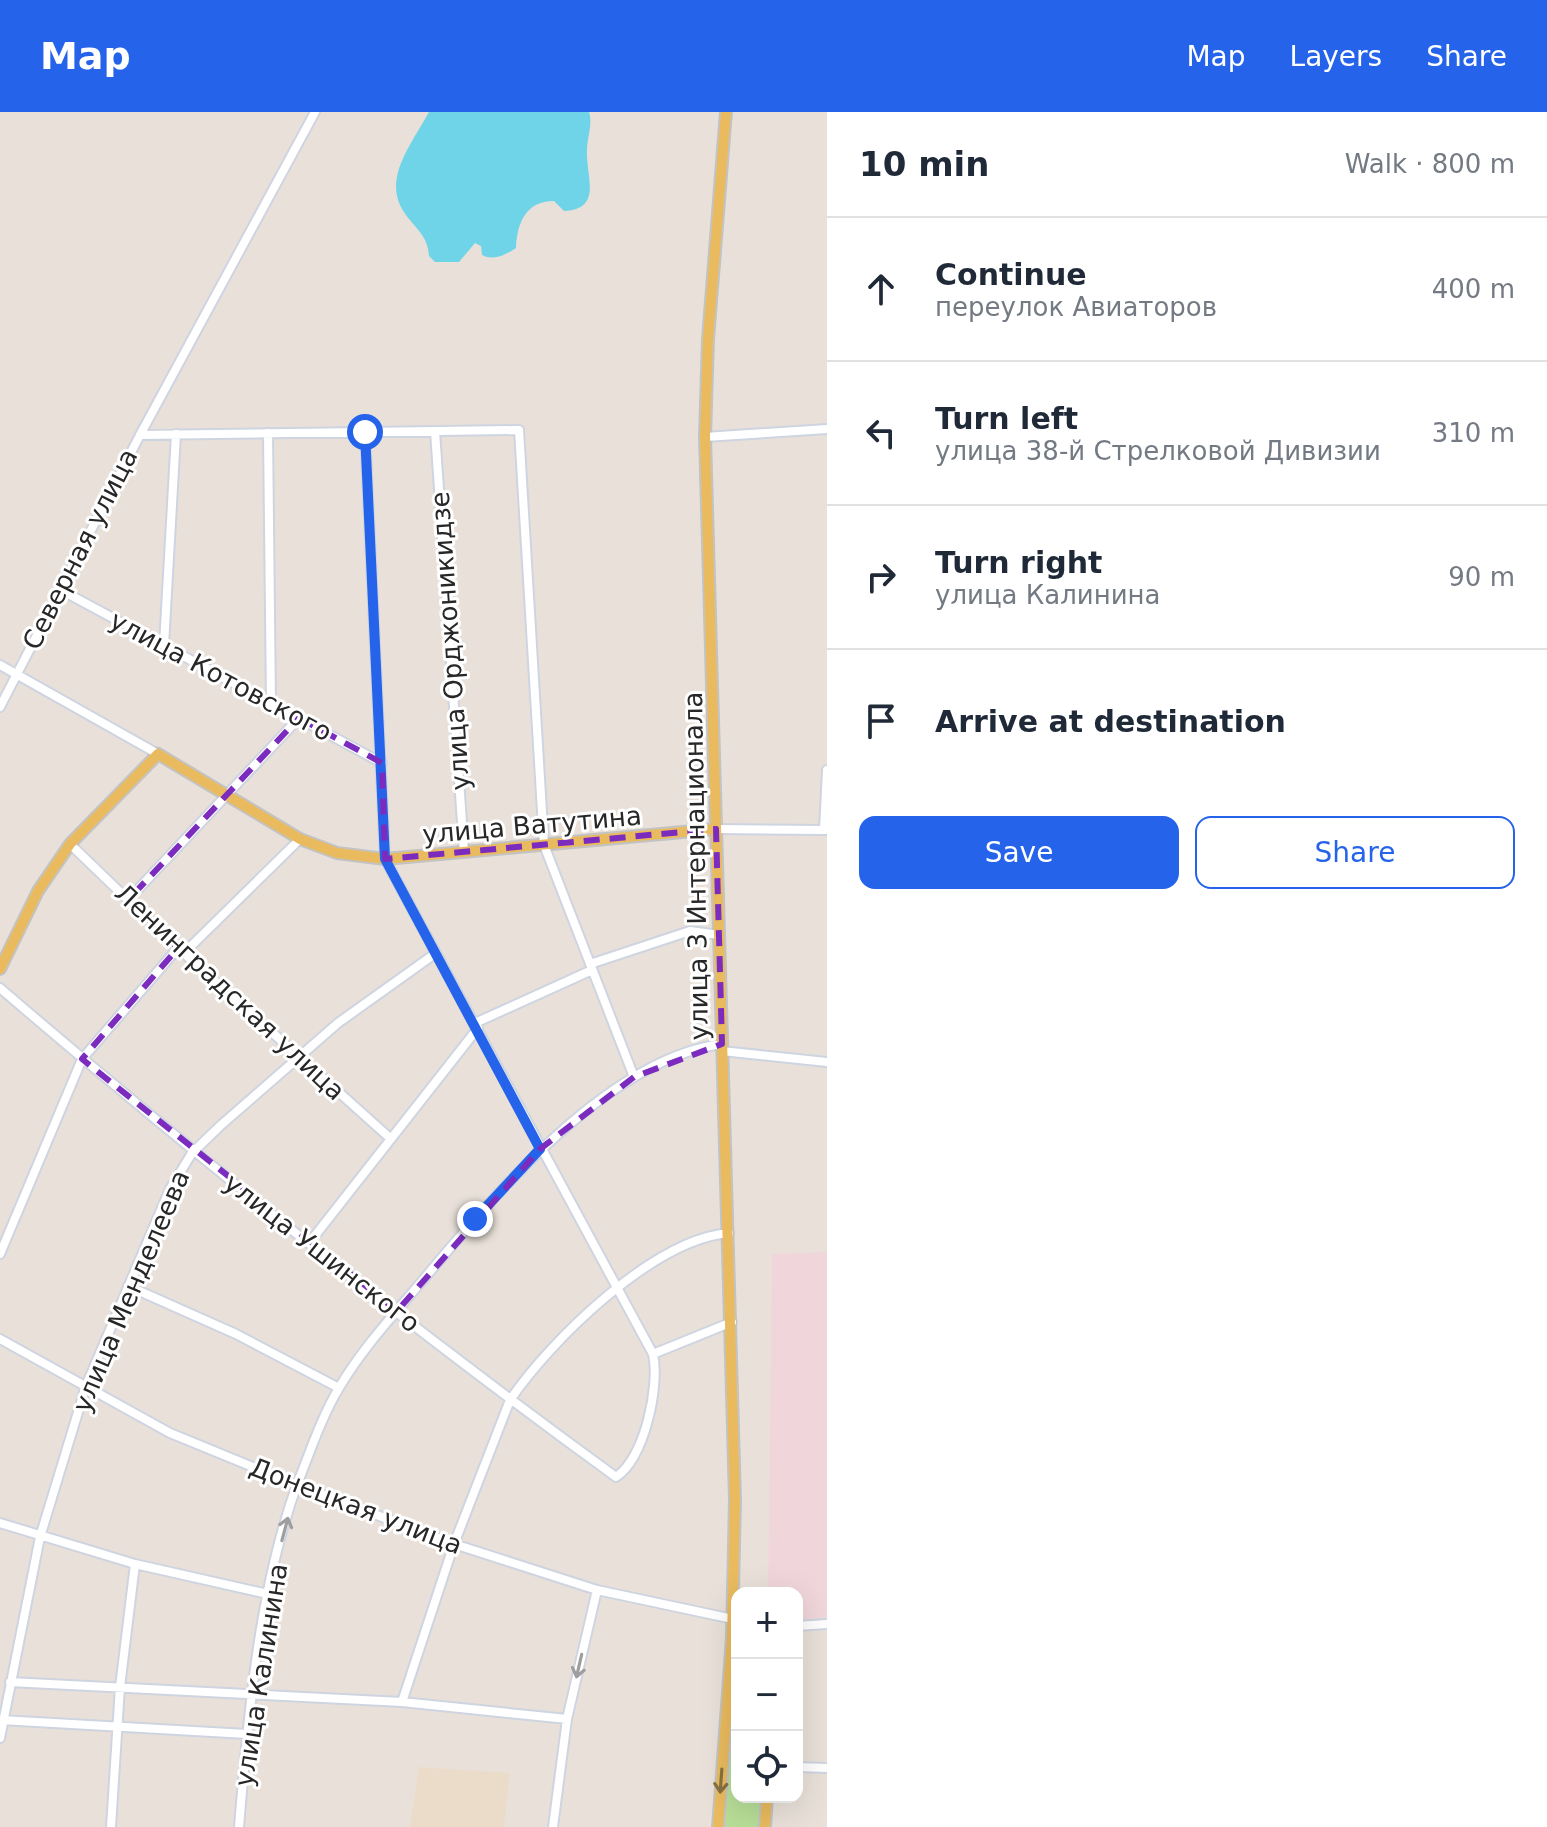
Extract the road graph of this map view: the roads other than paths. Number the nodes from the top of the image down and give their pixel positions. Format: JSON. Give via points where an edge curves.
{"nodes":[{"id":1,"x":315,"y":112,"type":"edge"},
{"id":2,"x":726,"y":112,"type":"edge"},
{"id":3,"x":827,"y":429,"type":"edge"},
{"id":4,"x":435,"y":431,"type":"junction"},
{"id":5,"x":365,"y":432,"type":"junction"},
{"id":6,"x":268,"y":433,"type":"junction"},
{"id":7,"x":176,"y":434,"type":"junction"},
{"id":8,"x":140,"y":435,"type":"junction"},
{"id":9,"x":705,"y":437,"type":"junction"},
{"id":10,"x":59,"y":589,"type":"junction"},
{"id":11,"x":164,"y":645,"type":"junction"},
{"id":12,"x":0,"y":665,"type":"edge"},
{"id":13,"x":16,"y":674,"type":"junction"},
{"id":14,"x":271,"y":703,"type":"junction"},
{"id":15,"x":0,"y":707,"type":"edge"},
{"id":16,"x":299,"y":718,"type":"junction"},
{"id":17,"x":158,"y":754,"type":"junction"},
{"id":18,"x":382,"y":763,"type":"junction"},
{"id":19,"x":827,"y":770,"type":"edge"},
{"id":20,"x":226,"y":795,"type":"junction"},
{"id":21,"x":716,"y":829,"type":"junction"},
{"id":22,"x":826,"y":830,"type":"edge"},
{"id":23,"x":300,"y":839,"type":"junction"},
{"id":24,"x":70,"y":844,"type":"junction"},
{"id":25,"x":544,"y":845,"type":"junction"},
{"id":26,"x":464,"y":852,"type":"junction"},
{"id":27,"x":385,"y":859,"type":"junction"},
{"id":28,"x":128,"y":900,"type":"junction"},
{"id":29,"x":719,"y":935,"type":"junction"},
{"id":30,"x":181,"y":950,"type":"junction"},
{"id":31,"x":436,"y":953,"type":"junction"},
{"id":32,"x":591,"y":967,"type":"junction"},
{"id":33,"x":0,"y":969,"type":"edge"},
{"id":34,"x":0,"y":988,"type":"edge"},
{"id":35,"x":476,"y":1026,"type":"junction"},
{"id":36,"x":722,"y":1048,"type":"junction"},
{"id":37,"x":299,"y":1057,"type":"junction"},
{"id":38,"x":82,"y":1059,"type":"junction"},
{"id":39,"x":827,"y":1062,"type":"edge"},
{"id":40,"x":634,"y":1077,"type":"junction"},
{"id":41,"x":391,"y":1139,"type":"junction"},
{"id":42,"x":540,"y":1149,"type":"junction"},
{"id":43,"x":192,"y":1153,"type":"junction"},
{"id":44,"x":729,"y":1233,"type":"junction"},
{"id":45,"x":310,"y":1242,"type":"junction"},
{"id":46,"x":0,"y":1254,"type":"edge"},
{"id":47,"x":128,"y":1286,"type":"junction"},
{"id":48,"x":616,"y":1288,"type":"junction"},
{"id":49,"x":397,"y":1311,"type":"junction"},
{"id":50,"x":732,"y":1322,"type":"junction"},
{"id":51,"x":0,"y":1339,"type":"edge"},
{"id":52,"x":653,"y":1354,"type":"junction"},
{"id":53,"x":86,"y":1386,"type":"junction"},
{"id":54,"x":339,"y":1388,"type":"junction"},
{"id":55,"x":510,"y":1400,"type":"junction"},
{"id":56,"x":297,"y":1485,"type":"junction"},
{"id":57,"x":0,"y":1523,"type":"edge"},
{"id":58,"x":40,"y":1537,"type":"junction"},
{"id":59,"x":454,"y":1544,"type":"junction"},
{"id":60,"x":135,"y":1564,"type":"junction"},
{"id":61,"x":735,"y":1587,"type":"edge"},
{"id":62,"x":597,"y":1590,"type":"junction"},
{"id":63,"x":268,"y":1594,"type":"junction"},
{"id":64,"x":731,"y":1619,"type":"edge"},
{"id":65,"x":827,"y":1624,"type":"edge"},
{"id":66,"x":803,"y":1626,"type":"edge"},
{"id":67,"x":732,"y":1659,"type":"edge"},
{"id":68,"x":10,"y":1682,"type":"junction"},
{"id":69,"x":120,"y":1687,"type":"junction"},
{"id":70,"x":254,"y":1692,"type":"junction"},
{"id":71,"x":402,"y":1702,"type":"junction"},
{"id":72,"x":567,"y":1719,"type":"junction"},
{"id":73,"x":1,"y":1720,"type":"edge"},
{"id":74,"x":118,"y":1728,"type":"junction"},
{"id":75,"x":247,"y":1734,"type":"junction"},
{"id":76,"x":0,"y":1738,"type":"edge"},
{"id":77,"x":803,"y":1767,"type":"edge"},
{"id":78,"x":827,"y":1768,"type":"edge"},
{"id":79,"x":767,"y":1803,"type":"edge"},
{"id":80,"x":111,"y":1827,"type":"edge"},
{"id":81,"x":239,"y":1827,"type":"edge"},
{"id":82,"x":553,"y":1827,"type":"edge"},
{"id":83,"x":718,"y":1827,"type":"edge"},
{"id":84,"x":765,"y":1827,"type":"edge"}],
"edges":[{"from":1,"to":8,"type":"street","name":"Северная улица"},
{"from":2,"to":9,"type":"main road","name":"улица 3 Интернационала"},
{"from":3,"to":9,"type":"street"},
{"from":4,"to":5,"type":"street"},
{"from":4,"to":25,"type":"street","via":[[519,430]]},
{"from":4,"to":26,"type":"street","name":"улица Орджоникидзе"},
{"from":5,"to":6,"type":"street"},
{"from":5,"to":18,"type":"street"},
{"from":6,"to":7,"type":"street"},
{"from":6,"to":14,"type":"street"},
{"from":7,"to":8,"type":"street"},
{"from":7,"to":11,"type":"street"},
{"from":8,"to":10,"type":"street","name":"Северная улица"},
{"from":9,"to":21,"type":"main road","name":"улица 3 Интернационала"},
{"from":10,"to":11,"type":"street","name":"улица Котовского"},
{"from":10,"to":13,"type":"street","name":"Северная улица"},
{"from":11,"to":14,"type":"street","name":"улица Котовского"},
{"from":12,"to":13,"type":"street"},
{"from":13,"to":15,"type":"street","name":"Северная улица"},
{"from":13,"to":17,"type":"street"},
{"from":14,"to":16,"type":"street","name":"улица Котовского"},
{"from":16,"to":18,"type":"street","name":"улица Котовского"},
{"from":16,"to":20,"type":"street"},
{"from":17,"to":20,"type":"main road","name":"улица Ватутина"},
{"from":17,"to":24,"type":"main road"},
{"from":18,"to":27,"type":"street"},
{"from":19,"to":22,"type":"street"},
{"from":20,"to":23,"type":"main road","name":"улица Ватутина"},
{"from":20,"to":28,"type":"street"},
{"from":21,"to":22,"type":"street","name":"улица Ватутина"},
{"from":21,"to":25,"type":"main road","name":"улица Ватутина"},
{"from":21,"to":29,"type":"main road","name":"улица 3 Интернационала"},
{"from":23,"to":27,"type":"main road","name":"улица Ватутина","via":[[337,853]]},
{"from":23,"to":30,"type":"street"},
{"from":24,"to":28,"type":"street","name":"Ленинградская улица"},
{"from":24,"to":33,"type":"main road","via":[[38,891]]},
{"from":25,"to":26,"type":"main road","name":"улица Ватутина"},
{"from":25,"to":32,"type":"street"},
{"from":26,"to":27,"type":"main road","name":"улица Ватутина"},
{"from":27,"to":31,"type":"street"},
{"from":28,"to":30,"type":"street","name":"Ленинградская улица"},
{"from":29,"to":32,"type":"street","via":[[690,931]]},
{"from":29,"to":36,"type":"main road","name":"улица 3 Интернационала"},
{"from":30,"to":37,"type":"street","name":"Ленинградская улица"},
{"from":30,"to":38,"type":"street"},
{"from":31,"to":35,"type":"street"},
{"from":31,"to":37,"type":"street","name":"улица Менделеева"},
{"from":32,"to":35,"type":"street"},
{"from":32,"to":40,"type":"street"},
{"from":34,"to":38,"type":"street","name":"улица Ушинского"},
{"from":35,"to":41,"type":"street"},
{"from":35,"to":42,"type":"street"},
{"from":36,"to":39,"type":"street","name":"улица Калинина"},
{"from":36,"to":40,"type":"street","name":"улица Калинина","via":[[700,1048]]},
{"from":36,"to":44,"type":"main road","name":"улица 3 Интернационала"},
{"from":37,"to":41,"type":"street","name":"Ленинградская улица"},
{"from":37,"to":43,"type":"street","name":"улица Менделеева"},
{"from":38,"to":43,"type":"street","name":"улица Ушинского"},
{"from":38,"to":46,"type":"street"},
{"from":40,"to":42,"type":"street","name":"улица Калинина"},
{"from":41,"to":45,"type":"street"},
{"from":42,"to":48,"type":"street"},
{"from":42,"to":49,"type":"street","name":"улица Калинина"},
{"from":43,"to":45,"type":"street","name":"улица Ушинского"},
{"from":43,"to":47,"type":"street","name":"улица Менделеева","via":[[170,1189]]},
{"from":44,"to":48,"type":"street","via":[[694,1241]]},
{"from":44,"to":50,"type":"main road","name":"улица 3 Интернационала"},
{"from":45,"to":49,"type":"street","name":"улица Ушинского"},
{"from":47,"to":53,"type":"street","name":"улица Менделеева"},
{"from":47,"to":54,"type":"street"},
{"from":48,"to":52,"type":"street"},
{"from":48,"to":55,"type":"street","via":[[551,1348]]},
{"from":49,"to":54,"type":"street","name":"улица Калинина"},
{"from":49,"to":55,"type":"street","name":"улица Ушинского"},
{"from":50,"to":52,"type":"street"},
{"from":50,"to":61,"type":"main road","name":"улица 3 Интернационала"},
{"from":51,"to":53,"type":"street","name":"Донецкая улица"},
{"from":52,"to":55,"type":"street","name":"улица Ушинского","via":[[657,1375],[652,1403],[639,1444],[616,1477]]},
{"from":53,"to":56,"type":"street","name":"Донецкая улица","via":[[170,1433]]},
{"from":53,"to":58,"type":"street","name":"улица Менделеева"},
{"from":54,"to":56,"type":"street","name":"улица Калинина"},
{"from":55,"to":59,"type":"street"},
{"from":56,"to":59,"type":"street","name":"Донецкая улица"},
{"from":63,"to":56,"type":"street","name":"улица Калинина","one_way":true},
{"from":57,"to":58,"type":"street"},
{"from":58,"to":60,"type":"street"},
{"from":58,"to":68,"type":"street","name":"улица Менделеева"},
{"from":59,"to":62,"type":"street","name":"Донецкая улица"},
{"from":59,"to":71,"type":"street"},
{"from":60,"to":63,"type":"street"},
{"from":60,"to":69,"type":"street"},
{"from":62,"to":64,"type":"street","name":"Донецкая улица"},
{"from":62,"to":72,"type":"street","one_way":true},
{"from":63,"to":70,"type":"street","name":"улица Калинина"},
{"from":65,"to":66,"type":"street"},
{"from":67,"to":83,"type":"main road","name":"улица 3 Интернационала","one_way":true},
{"from":68,"to":69,"type":"street"},
{"from":68,"to":73,"type":"street","name":"улица Менделеева"},
{"from":69,"to":70,"type":"street"},
{"from":69,"to":74,"type":"street"},
{"from":70,"to":71,"type":"street"},
{"from":70,"to":75,"type":"street","name":"улица Калинина"},
{"from":71,"to":72,"type":"street"},
{"from":72,"to":82,"type":"street"},
{"from":73,"to":74,"type":"street"},
{"from":73,"to":76,"type":"street","name":"улица Менделеева"},
{"from":74,"to":75,"type":"street"},
{"from":74,"to":80,"type":"street"},
{"from":75,"to":81,"type":"street","name":"улица Калинина"},
{"from":77,"to":78,"type":"street"},
{"from":79,"to":84,"type":"main road"}]}
